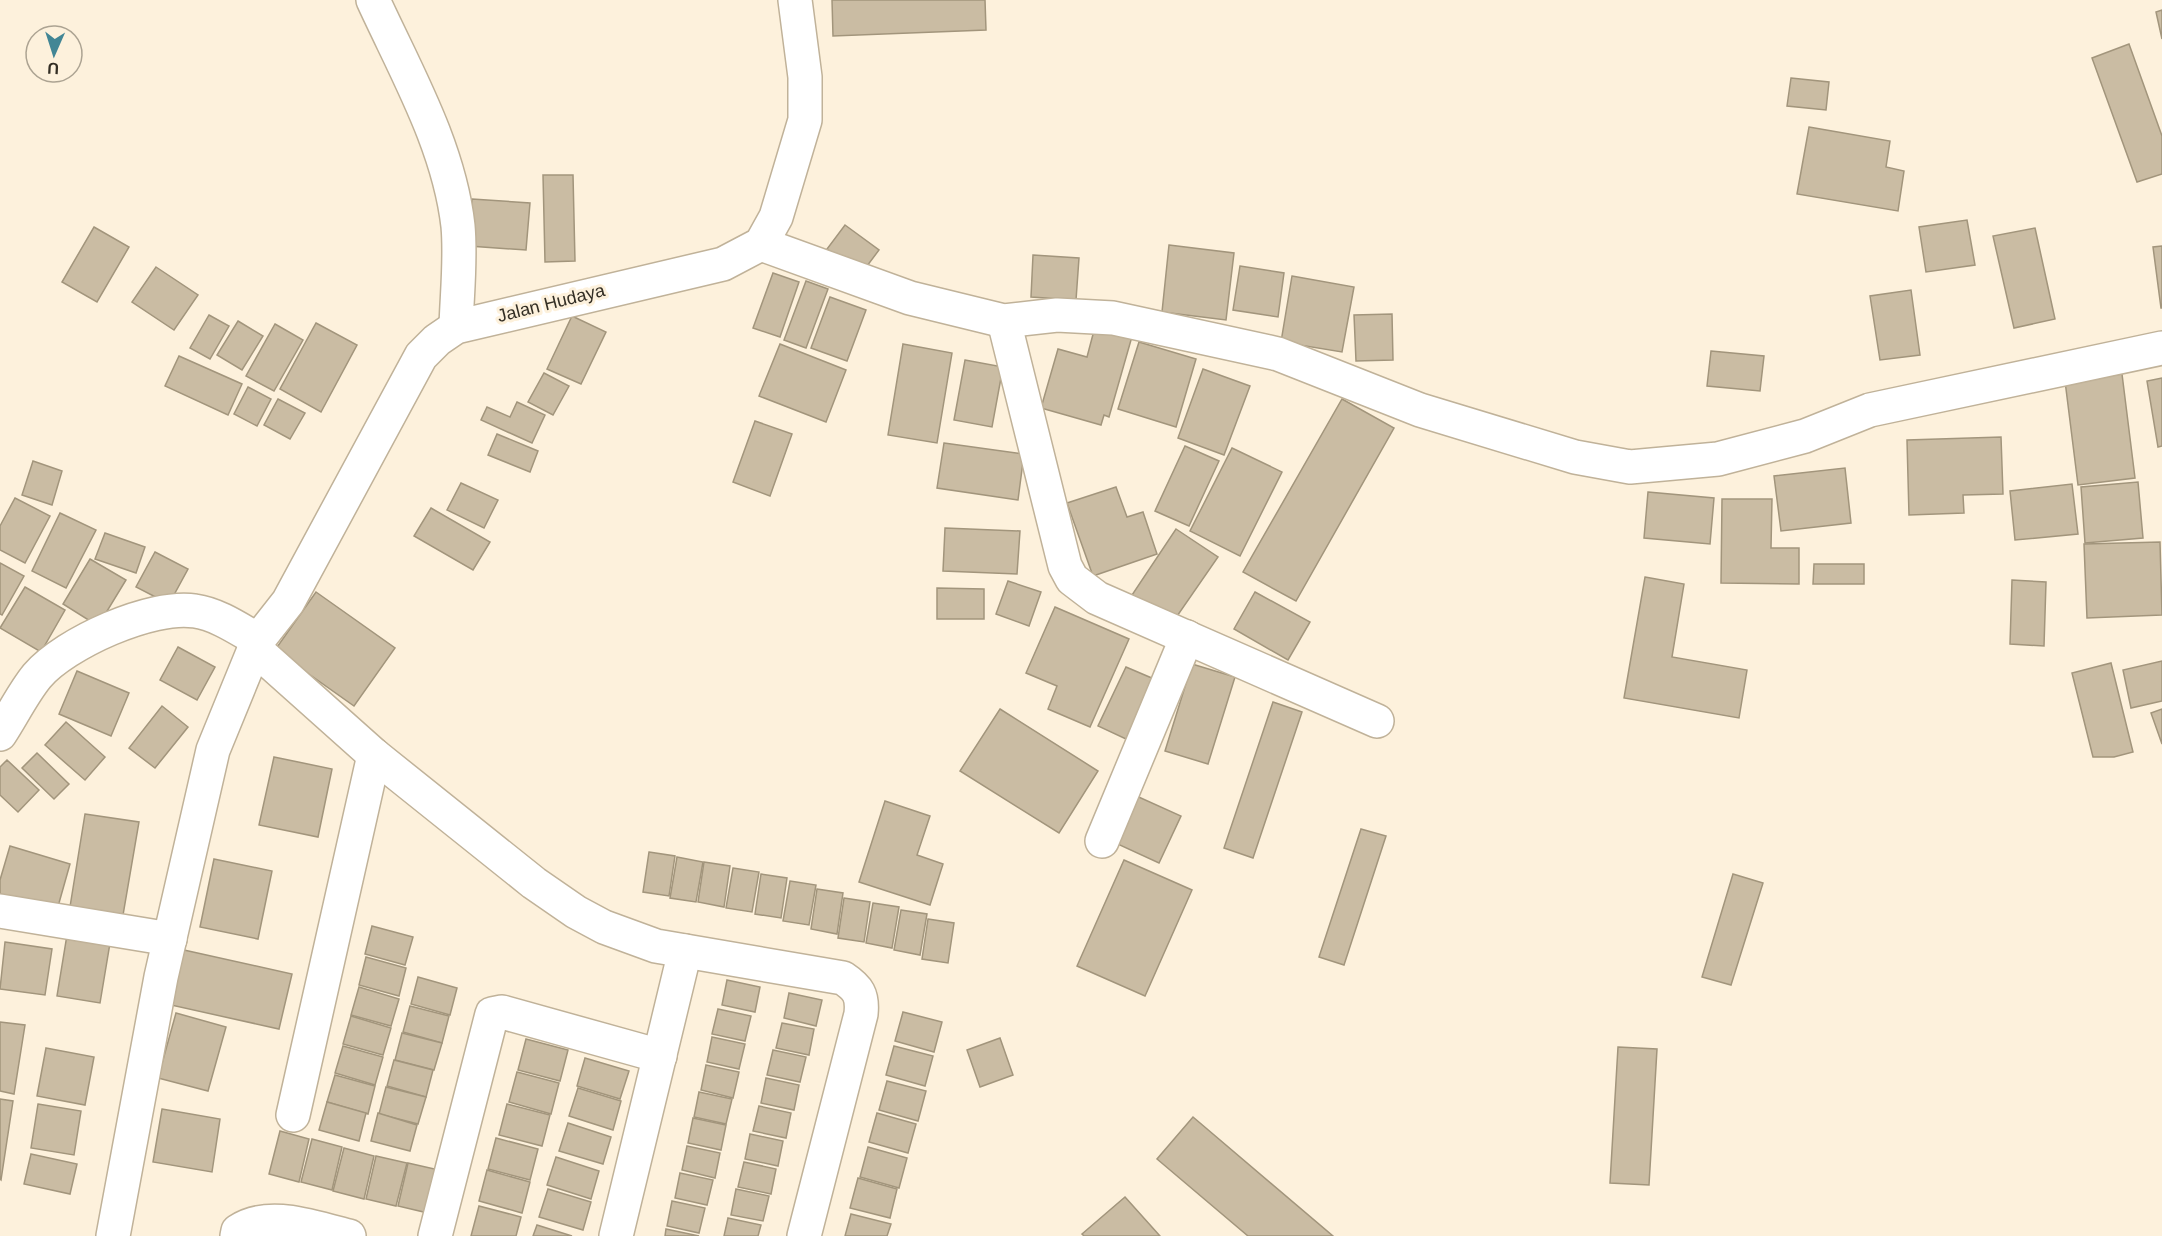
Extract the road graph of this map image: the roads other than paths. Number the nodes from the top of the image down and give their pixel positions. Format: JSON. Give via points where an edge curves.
{"nodes":[{"id":1,"x":373,"y":0,"type":"edge"},
{"id":2,"x":795,"y":0,"type":"edge"},
{"id":3,"x":761,"y":244,"type":"junction"},
{"id":4,"x":1004,"y":321,"type":"junction"},
{"id":5,"x":456,"y":327,"type":"junction"},
{"id":6,"x":2162,"y":348,"type":"edge"},
{"id":7,"x":1187,"y":637,"type":"junction"},
{"id":8,"x":256,"y":644,"type":"junction"},
{"id":9,"x":1377,"y":721,"type":"dead end"},
{"id":10,"x":0,"y":734,"type":"edge"},
{"id":11,"x":374,"y":755,"type":"junction"},
{"id":12,"x":1102,"y":842,"type":"dead end"},
{"id":13,"x":0,"y":911,"type":"edge"},
{"id":14,"x":170,"y":939,"type":"junction"},
{"id":15,"x":685,"y":951,"type":"junction"},
{"id":16,"x":660,"y":1056,"type":"junction"},
{"id":17,"x":293,"y":1115,"type":"dead end"},
{"id":18,"x":113,"y":1236,"type":"edge"},
{"id":19,"x":237,"y":1236,"type":"edge"},
{"id":20,"x":349,"y":1236,"type":"edge"},
{"id":21,"x":435,"y":1236,"type":"edge"},
{"id":22,"x":616,"y":1236,"type":"edge"},
{"id":23,"x":804,"y":1236,"type":"edge"}],
"edges":[{"from":1,"to":5,"type":"street","via":[[438,143],[453,198],[458,239]]},
{"from":2,"to":3,"type":"street","via":[[806,77],[805,120],[776,217]]},
{"from":3,"to":4,"type":"street","via":[[910,298]]},
{"from":3,"to":5,"type":"street","name":"Jalan Hudaya","via":[[723,264]]},
{"from":4,"to":6,"type":"street","via":[[1057,315],[1113,318],[1278,354],[1420,410],[1575,457],[1630,467],[1718,459],[1805,436],[1870,410]]},
{"from":4,"to":7,"type":"street","via":[[1065,566],[1072,579],[1097,598]]},
{"from":5,"to":8,"type":"street","name":"Jalan Hudaya","via":[[421,356],[288,602]]},
{"from":7,"to":9,"type":"street"},
{"from":7,"to":12,"type":"street"},
{"from":8,"to":10,"type":"street","via":[[228,623],[195,611],[157,614],[126,623],[93,636],[38,676]]},
{"from":8,"to":11,"type":"street"},
{"from":8,"to":14,"type":"street","name":"Jalan Hudaya","via":[[213,750]]},
{"from":11,"to":15,"type":"street","via":[[534,884],[576,912],[656,946]]},
{"from":11,"to":17,"type":"street"},
{"from":13,"to":14,"type":"street"},
{"from":14,"to":18,"type":"street","name":"Jalan Hudaya"},
{"from":15,"to":16,"type":"street"},
{"from":15,"to":23,"type":"street","via":[[843,978],[858,988],[861,1014]]},
{"from":16,"to":21,"type":"street","via":[[502,1012],[492,1014]]},
{"from":16,"to":22,"type":"street"},
{"from":19,"to":20,"type":"street","via":[[252,1222],[266,1222],[294,1223]]}]}
